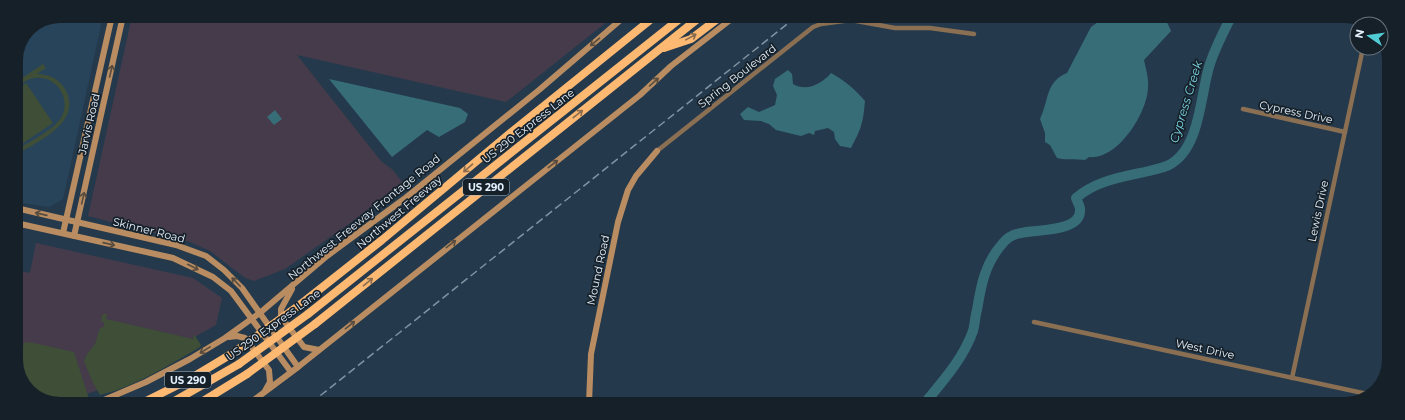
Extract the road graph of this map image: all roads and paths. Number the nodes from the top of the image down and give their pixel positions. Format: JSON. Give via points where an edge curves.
{"nodes":[{"id":1,"x":110,"y":23,"type":"edge"},
{"id":2,"x":122,"y":23,"type":"edge"},
{"id":3,"x":617,"y":23,"type":"edge"},
{"id":4,"x":643,"y":23,"type":"edge"},
{"id":5,"x":647,"y":23,"type":"edge"},
{"id":6,"x":674,"y":23,"type":"edge"},
{"id":7,"x":693,"y":23,"type":"edge"},
{"id":8,"x":712,"y":23,"type":"edge"},
{"id":9,"x":726,"y":23,"type":"edge"},
{"id":10,"x":826,"y":23,"type":"edge"},
{"id":11,"x":868,"y":23,"type":"edge"},
{"id":12,"x":642,"y":27,"type":"junction"},
{"id":13,"x":974,"y":34,"type":"dead end"},
{"id":14,"x":658,"y":51,"type":"junction"},
{"id":15,"x":1361,"y":56,"type":"edge"},
{"id":16,"x":93,"y":101,"type":"junction"},
{"id":17,"x":104,"y":104,"type":"junction"},
{"id":18,"x":1243,"y":109,"type":"dead end"},
{"id":19,"x":1345,"y":132,"type":"junction"},
{"id":20,"x":657,"y":151,"type":"joint"},
{"id":21,"x":23,"y":210,"type":"edge"},
{"id":22,"x":66,"y":220,"type":"junction"},
{"id":23,"x":77,"y":223,"type":"junction"},
{"id":24,"x":23,"y":224,"type":"edge"},
{"id":25,"x":63,"y":233,"type":"junction"},
{"id":26,"x":74,"y":236,"type":"junction"},
{"id":27,"x":176,"y":245,"type":"junction"},
{"id":28,"x":173,"y":258,"type":"junction"},
{"id":29,"x":294,"y":286,"type":"junction"},
{"id":30,"x":261,"y":312,"type":"junction"},
{"id":31,"x":251,"y":319,"type":"junction"},
{"id":32,"x":1034,"y":322,"type":"dead end"},
{"id":33,"x":225,"y":338,"type":"junction"},
{"id":34,"x":319,"y":350,"type":"junction"},
{"id":35,"x":298,"y":367,"type":"junction"},
{"id":36,"x":291,"y":372,"type":"junction"},
{"id":37,"x":1292,"y":378,"type":"junction"},
{"id":38,"x":1361,"y":393,"type":"edge"},
{"id":39,"x":263,"y":394,"type":"junction"},
{"id":40,"x":111,"y":397,"type":"edge"},
{"id":41,"x":154,"y":397,"type":"edge"},
{"id":42,"x":181,"y":397,"type":"edge"},
{"id":43,"x":210,"y":397,"type":"edge"},
{"id":44,"x":259,"y":397,"type":"edge"},
{"id":45,"x":589,"y":397,"type":"edge"}],
"edges":[{"from":1,"to":16,"type":"main road","name":"Jarvis Road"},
{"from":17,"to":2,"type":"main road","name":"Jarvis Road","one_way":true},
{"from":3,"to":29,"type":"main road","name":"Northwest Freeway Frontage Road","one_way":true,"via":[[539,90],[404,199],[327,256]]},
{"from":4,"to":12,"type":"highway"},
{"from":5,"to":12,"type":"highway","name":"Northwest Freeway","number":"US 290"},
{"from":6,"to":42,"type":"highway","name":"US 290 Express Lane","bridge":true,"via":[[308,314],[239,364]]},
{"from":7,"to":14,"type":"highway","number":"US 290"},
{"from":14,"to":8,"type":"highway","one_way":true,"via":[[691,39]]},
{"from":34,"to":9,"type":"main road","one_way":true,"via":[[640,95],[671,66]]},
{"from":10,"to":20,"type":"street","name":"Spring Boulevard","via":[[813,27]]},
{"from":11,"to":13,"type":"street","via":[[895,28],[930,28]]},
{"from":12,"to":41,"type":"highway","name":"Northwest Freeway","number":"US 290","one_way":true,"bridge":true,"via":[[301,304],[233,353]]},
{"from":43,"to":14,"type":"highway","number":"US 290","one_way":true,"bridge":true,"via":[[247,374],[315,324]]},
{"from":15,"to":19,"type":"street","name":"Lewis Drive"},
{"from":16,"to":17,"type":"main road"},
{"from":16,"to":22,"type":"main road","name":"Jarvis Road"},
{"from":23,"to":17,"type":"main road","name":"Jarvis Road","one_way":true},
{"from":18,"to":19,"type":"street","name":"Cypress Drive"},
{"from":19,"to":37,"type":"street","name":"Lewis Drive"},
{"from":20,"to":45,"type":"main road","name":"Mound Road","via":[[628,190],[618,222],[591,354]]},
{"from":22,"to":21,"type":"main road","name":"Skinner Road","one_way":true},
{"from":22,"to":23,"type":"main road","name":"Skinner Road"},
{"from":22,"to":25,"type":"main road","name":"Jarvis Road"},
{"from":23,"to":26,"type":"main road","name":"Jarvis Road"},
{"from":23,"to":27,"type":"main road","name":"Skinner Road"},
{"from":24,"to":25,"type":"main road","name":"Skinner Road"},
{"from":25,"to":26,"type":"main road","name":"Skinner Road"},
{"from":26,"to":28,"type":"main road","name":"Skinner Road","one_way":true},
{"from":27,"to":28,"type":"main road"},
{"from":30,"to":27,"type":"main road","name":"Skinner Road","one_way":true,"via":[[224,270],[206,256]]},
{"from":28,"to":31,"type":"main road","name":"Skinner Road","one_way":true,"via":[[213,277],[231,291]]},
{"from":29,"to":30,"type":"main road","name":"Northwest Freeway Frontage Road"},
{"from":29,"to":34,"type":"main road","via":[[281,309],[281,317],[304,347]]},
{"from":30,"to":31,"type":"main road","name":"Northwest Freeway Frontage Road"},
{"from":30,"to":35,"type":"main road","name":"Skinner Road"},
{"from":31,"to":33,"type":"main road","name":"Northwest Freeway Frontage Road"},
{"from":31,"to":36,"type":"main road","name":"Skinner Road"},
{"from":32,"to":37,"type":"street","name":"West Drive"},
{"from":33,"to":39,"type":"main road","via":[[245,338],[269,370],[270,382]]},
{"from":33,"to":40,"type":"main road","name":"Northwest Freeway Frontage Road","one_way":true,"via":[[146,382]]},
{"from":34,"to":35,"type":"main road"},
{"from":35,"to":36,"type":"main road"},
{"from":36,"to":39,"type":"main road"},
{"from":37,"to":38,"type":"street","name":"West Drive"},
{"from":39,"to":44,"type":"main road"}]}
